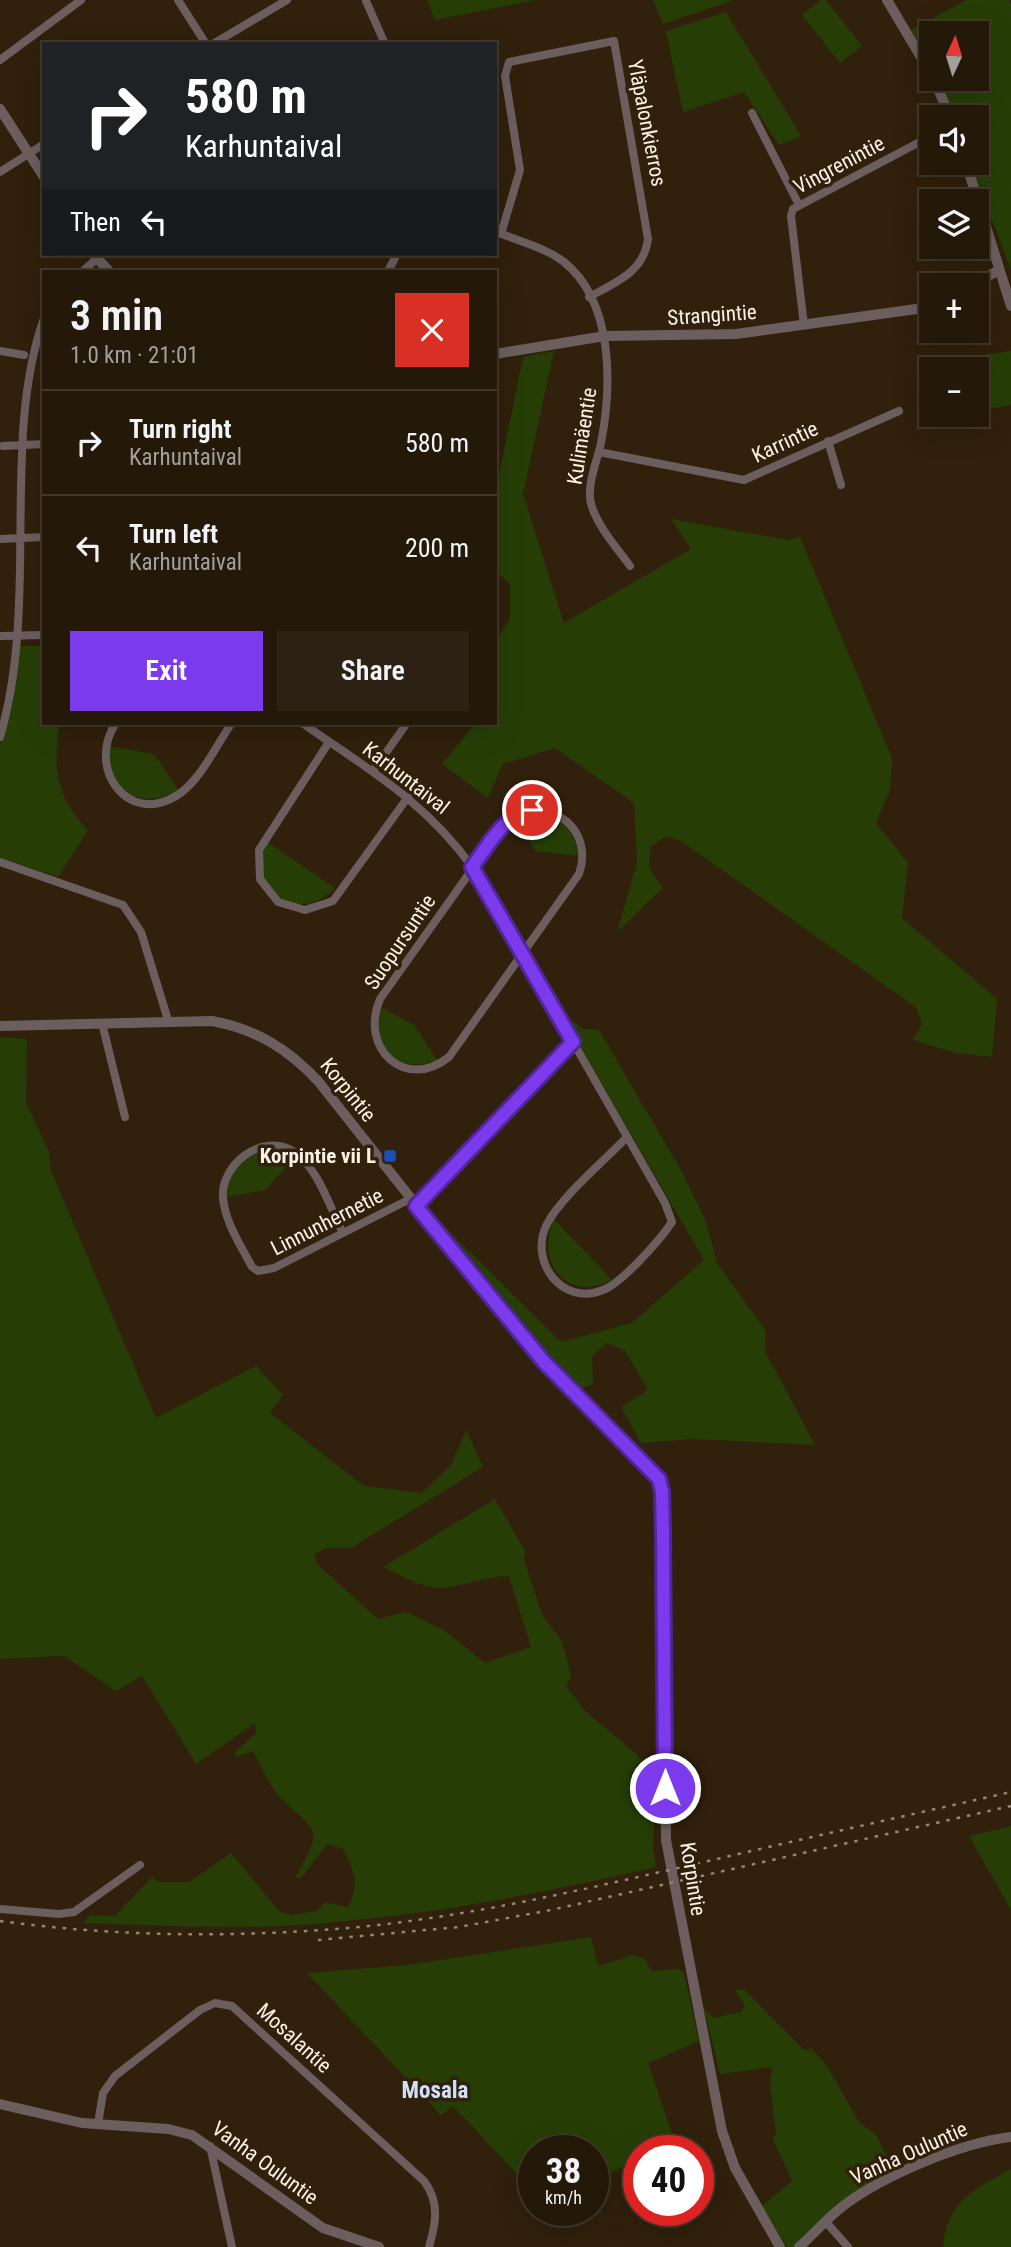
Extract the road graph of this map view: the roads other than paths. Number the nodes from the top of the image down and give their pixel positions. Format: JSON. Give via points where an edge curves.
{"nodes":[{"id":1,"x":80,"y":0,"type":"edge"},
{"id":2,"x":178,"y":0,"type":"edge"},
{"id":3,"x":287,"y":0,"type":"edge"},
{"id":4,"x":887,"y":0,"type":"edge"},
{"id":5,"x":366,"y":1,"type":"edge"},
{"id":6,"x":205,"y":42,"type":"edge"},
{"id":7,"x":216,"y":42,"type":"edge"},
{"id":8,"x":384,"y":42,"type":"edge"},
{"id":9,"x":919,"y":54,"type":"edge"},
{"id":10,"x":0,"y":60,"type":"edge"},
{"id":11,"x":0,"y":110,"type":"edge"},
{"id":12,"x":752,"y":113,"type":"dead end"},
{"id":13,"x":919,"y":142,"type":"edge"},
{"id":14,"x":42,"y":145,"type":"edge"},
{"id":15,"x":29,"y":153,"type":"junction"},
{"id":16,"x":0,"y":172,"type":"edge"},
{"id":17,"x":42,"y":174,"type":"edge"},
{"id":18,"x":970,"y":175,"type":"edge"},
{"id":19,"x":799,"y":205,"type":"junction"},
{"id":20,"x":498,"y":233,"type":"edge"},
{"id":21,"x":96,"y":256,"type":"edge"},
{"id":22,"x":395,"y":258,"type":"dead end"},
{"id":23,"x":84,"y":270,"type":"edge"},
{"id":24,"x":389,"y":270,"type":"edge"},
{"id":25,"x":999,"y":270,"type":"junction"},
{"id":26,"x":989,"y":276,"type":"edge"},
{"id":27,"x":589,"y":297,"type":"junction"},
{"id":28,"x":1011,"y":306,"type":"edge"},
{"id":29,"x":919,"y":309,"type":"edge"},
{"id":30,"x":42,"y":322,"type":"edge"},
{"id":31,"x":804,"y":325,"type":"junction"},
{"id":32,"x":605,"y":336,"type":"junction"},
{"id":33,"x":0,"y":351,"type":"edge"},
{"id":34,"x":497,"y":354,"type":"edge"},
{"id":35,"x":24,"y":355,"type":"junction"},
{"id":36,"x":19,"y":367,"type":"dead end"},
{"id":37,"x":899,"y":411,"type":"dead end"},
{"id":38,"x":5,"y":433,"type":"dead end"},
{"id":39,"x":828,"y":441,"type":"junction"},
{"id":40,"x":42,"y":444,"type":"edge"},
{"id":41,"x":3,"y":446,"type":"edge"},
{"id":42,"x":599,"y":452,"type":"junction"},
{"id":43,"x":6,"y":459,"type":"dead end"},
{"id":44,"x":841,"y":485,"type":"dead end"},
{"id":45,"x":8,"y":525,"type":"dead end"},
{"id":46,"x":42,"y":537,"type":"edge"},
{"id":47,"x":4,"y":539,"type":"edge"},
{"id":48,"x":9,"y":552,"type":"dead end"},
{"id":49,"x":10,"y":566,"type":"dead end"},
{"id":50,"x":630,"y":566,"type":"dead end"},
{"id":51,"x":42,"y":635,"type":"edge"},
{"id":52,"x":0,"y":636,"type":"edge"},
{"id":53,"x":13,"y":636,"type":"junction"},
{"id":54,"x":115,"y":725,"type":"edge"},
{"id":55,"x":231,"y":725,"type":"edge"},
{"id":56,"x":305,"y":725,"type":"edge"},
{"id":57,"x":406,"y":725,"type":"edge"},
{"id":58,"x":0,"y":737,"type":"edge"},
{"id":59,"x":329,"y":742,"type":"junction"},
{"id":60,"x":373,"y":771,"type":"junction"},
{"id":61,"x":408,"y":797,"type":"junction"},
{"id":62,"x":0,"y":862,"type":"edge"},
{"id":63,"x":472,"y":867,"type":"junction"},
{"id":64,"x":522,"y":956,"type":"junction"},
{"id":65,"x":169,"y":1020,"type":"junction"},
{"id":66,"x":102,"y":1023,"type":"junction"},
{"id":67,"x":0,"y":1026,"type":"edge"},
{"id":68,"x":573,"y":1042,"type":"junction"},
{"id":69,"x":125,"y":1117,"type":"dead end"},
{"id":70,"x":627,"y":1137,"type":"junction"},
{"id":71,"x":413,"y":1202,"type":"junction"},
{"id":72,"x":343,"y":1233,"type":"junction"},
{"id":73,"x":140,"y":1865,"type":"dead end"},
{"id":74,"x":0,"y":1909,"type":"edge"},
{"id":75,"x":0,"y":2104,"type":"edge"},
{"id":76,"x":98,"y":2124,"type":"junction"},
{"id":77,"x":1011,"y":2137,"type":"edge"},
{"id":78,"x":210,"y":2146,"type":"junction"},
{"id":79,"x":826,"y":2222,"type":"junction"},
{"id":80,"x":232,"y":2247,"type":"edge"},
{"id":81,"x":379,"y":2247,"type":"edge"},
{"id":82,"x":429,"y":2247,"type":"edge"},
{"id":83,"x":780,"y":2247,"type":"edge"},
{"id":84,"x":799,"y":2247,"type":"edge"},
{"id":85,"x":848,"y":2247,"type":"edge"}],
"edges":[{"from":1,"to":10,"type":"street"},
{"from":2,"to":6,"type":"street"},
{"from":3,"to":7,"type":"street"},
{"from":4,"to":9,"type":"street"},
{"from":5,"to":8,"type":"street"},
{"from":11,"to":15,"type":"street"},
{"from":12,"to":19,"type":"street"},
{"from":13,"to":19,"type":"street","name":"Vingrenintie"},
{"from":14,"to":15,"type":"street"},
{"from":15,"to":16,"type":"street"},
{"from":15,"to":17,"type":"street"},
{"from":18,"to":25,"type":"street"},
{"from":19,"to":31,"type":"street","name":"Vingrenintie","via":[[791,216]]},
{"from":20,"to":27,"type":"street","name":"Kulimäentie","via":[[563,261]]},
{"from":20,"to":27,"type":"street","name":"Yläpalonkierros","via":[[520,170],[505,76],[509,62],[614,41],[649,239],[636,268]]},
{"from":21,"to":23,"type":"street"},
{"from":22,"to":24,"type":"street"},
{"from":25,"to":26,"type":"street"},
{"from":25,"to":28,"type":"street"},
{"from":27,"to":32,"type":"street","name":"Kulimäentie"},
{"from":29,"to":31,"type":"street","name":"Strangintie"},
{"from":30,"to":35,"type":"street"},
{"from":31,"to":32,"type":"street","name":"Strangintie","via":[[692,337]]},
{"from":32,"to":34,"type":"street","name":"Strangintie"},
{"from":32,"to":42,"type":"street","name":"Kulimäentie","via":[[609,392]]},
{"from":33,"to":35,"type":"street"},
{"from":35,"to":36,"type":"street"},
{"from":37,"to":39,"type":"street","name":"Karrintie"},
{"from":38,"to":41,"type":"street"},
{"from":39,"to":42,"type":"street","name":"Karrintie","via":[[744,480]]},
{"from":39,"to":44,"type":"street"},
{"from":40,"to":41,"type":"street"},
{"from":41,"to":43,"type":"street"},
{"from":42,"to":50,"type":"street","name":"Kulimäentie","via":[[592,507]]},
{"from":45,"to":47,"type":"street"},
{"from":46,"to":47,"type":"street"},
{"from":47,"to":48,"type":"street"},
{"from":49,"to":53,"type":"street"},
{"from":51,"to":53,"type":"street"},
{"from":52,"to":53,"type":"street"},
{"from":53,"to":58,"type":"street","via":[[12,680]]},
{"from":54,"to":55,"type":"street","via":[[104,747],[107,774],[126,796],[153,803],[167,801],[185,789]]},
{"from":56,"to":59,"type":"street","name":"Karhuntaival"},
{"from":57,"to":60,"type":"street"},
{"from":59,"to":60,"type":"street","name":"Karhuntaival"},
{"from":59,"to":61,"type":"street","via":[[259,850],[260,879],[278,902],[305,910],[333,901]]},
{"from":60,"to":61,"type":"street","name":"Karhuntaival"},
{"from":61,"to":63,"type":"street","name":"Karhuntaival","via":[[441,827]]},
{"from":62,"to":65,"type":"street","via":[[123,905],[141,932]]},
{"from":63,"to":64,"type":"street","name":"Karhuntaival"},
{"from":63,"to":64,"type":"street","name":"Suopursuntie","via":[[505,823],[524,812],[554,813],[576,832],[583,853],[579,874]]},
{"from":63,"to":64,"type":"street","name":"Suopursuntie","via":[[380,999],[374,1029],[383,1052],[400,1066],[415,1069],[443,1062]]},
{"from":64,"to":68,"type":"street","name":"Karhuntaival"},
{"from":65,"to":66,"type":"street","name":"Korpintie"},
{"from":65,"to":71,"type":"street","name":"Korpintie","via":[[237,1026],[290,1053],[318,1081]]},
{"from":66,"to":67,"type":"street","name":"Korpintie"},
{"from":66,"to":69,"type":"street"},
{"from":68,"to":70,"type":"street","name":"Karhuntaival"},
{"from":68,"to":71,"type":"street"},
{"from":70,"to":70,"type":"street","name":"Karhuntaival","via":[[671,1222],[610,1287],[589,1294],[567,1290],[550,1276],[543,1262],[546,1226]]},
{"from":71,"to":72,"type":"street","name":"Linnunhernetie"},
{"from":71,"to":83,"type":"street","name":"Korpintie","via":[[545,1363],[659,1479],[666,1840],[674,1893],[722,2131],[735,2168]]},
{"from":72,"to":72,"type":"street","name":"Linnunhernetie","via":[[274,1268],[258,1271],[233,1231],[223,1201],[231,1170],[253,1149],[282,1147],[303,1160]]},
{"from":73,"to":74,"type":"street","via":[[74,1912]]},
{"from":75,"to":76,"type":"street","name":"Vanha Ouluntie"},
{"from":76,"to":78,"type":"street","name":"Vanha Ouluntie","via":[[168,2129]]},
{"from":76,"to":82,"type":"street","name":"Mosalantie","via":[[103,2093],[116,2076],[200,2010],[215,2003],[232,2006],[424,2181],[435,2205]]},
{"from":77,"to":79,"type":"street","name":"Vanha Ouluntie","via":[[980,2141],[932,2159],[859,2194]]},
{"from":78,"to":80,"type":"street"},
{"from":78,"to":81,"type":"street","name":"Vanha Ouluntie","via":[[323,2228]]},
{"from":79,"to":84,"type":"street","name":"Vanha Ouluntie"},
{"from":79,"to":85,"type":"street"}]}
